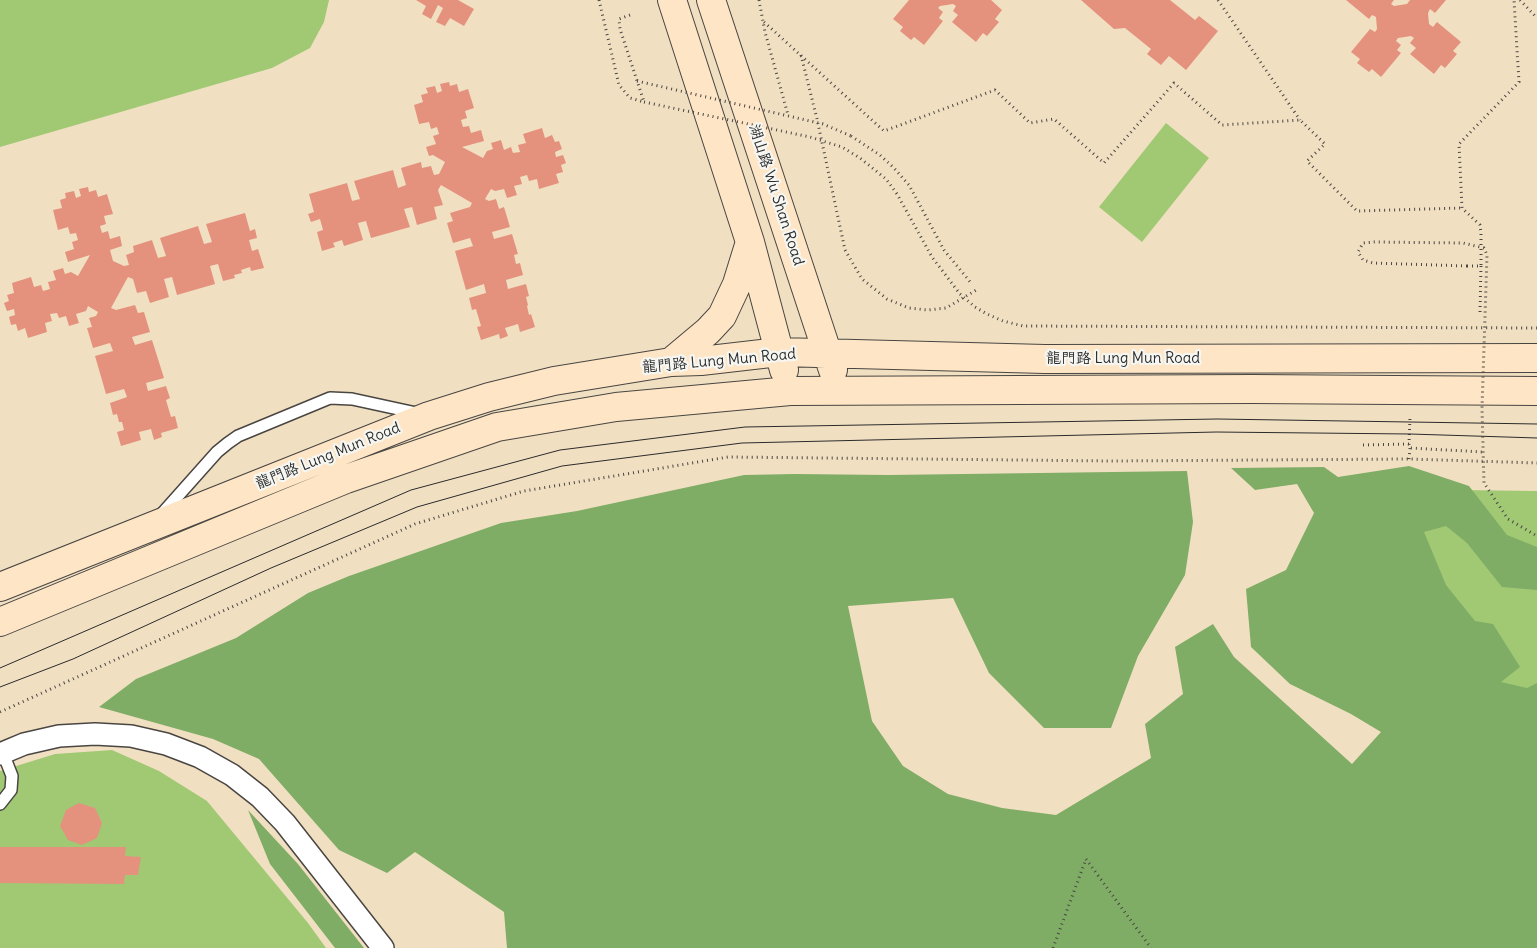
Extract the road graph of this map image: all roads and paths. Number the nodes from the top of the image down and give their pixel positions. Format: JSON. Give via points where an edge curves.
{"nodes":[{"id":1,"x":599,"y":0,"type":"edge"},
{"id":2,"x":672,"y":0,"type":"edge"},
{"id":3,"x":712,"y":0,"type":"edge"},
{"id":4,"x":759,"y":0,"type":"edge"},
{"id":5,"x":1218,"y":0,"type":"edge"},
{"id":6,"x":1514,"y":0,"type":"edge"},
{"id":7,"x":1520,"y":0,"type":"edge"},
{"id":8,"x":630,"y":15,"type":"dead end"},
{"id":9,"x":1537,"y":18,"type":"edge"},
{"id":10,"x":764,"y":22,"type":"junction"},
{"id":11,"x":801,"y":55,"type":"junction"},
{"id":12,"x":637,"y":81,"type":"junction"},
{"id":13,"x":644,"y":102,"type":"junction"},
{"id":14,"x":788,"y":115,"type":"junction"},
{"id":15,"x":1300,"y":120,"type":"junction"},
{"id":16,"x":1462,"y":208,"type":"junction"},
{"id":17,"x":750,"y":242,"type":"junction"},
{"id":18,"x":1481,"y":266,"type":"junction"},
{"id":19,"x":971,"y":283,"type":"dead end"},
{"id":20,"x":978,"y":289,"type":"dead end"},
{"id":21,"x":965,"y":298,"type":"junction"},
{"id":22,"x":1480,"y":312,"type":"dead end"},
{"id":23,"x":1537,"y":328,"type":"edge"},
{"id":24,"x":779,"y":352,"type":"junction"},
{"id":25,"x":829,"y":354,"type":"junction"},
{"id":26,"x":1537,"y":358,"type":"edge"},
{"id":27,"x":671,"y":362,"type":"junction"},
{"id":28,"x":840,"y":390,"type":"junction"},
{"id":29,"x":790,"y":391,"type":"junction"},
{"id":30,"x":1537,"y":391,"type":"edge"},
{"id":31,"x":1410,"y":414,"type":"dead end"},
{"id":32,"x":429,"y":416,"type":"junction"},
{"id":33,"x":1362,"y":445,"type":"dead end"},
{"id":34,"x":1410,"y":446,"type":"junction"},
{"id":35,"x":1483,"y":452,"type":"junction"},
{"id":36,"x":1409,"y":459,"type":"junction"},
{"id":37,"x":1537,"y":463,"type":"edge"},
{"id":38,"x":149,"y":528,"type":"junction"},
{"id":39,"x":1537,"y":536,"type":"edge"},
{"id":40,"x":0,"y":587,"type":"edge"},
{"id":41,"x":0,"y":622,"type":"edge"},
{"id":42,"x":0,"y":712,"type":"edge"},
{"id":43,"x":1,"y":754,"type":"edge"},
{"id":44,"x":0,"y":804,"type":"edge"},
{"id":45,"x":383,"y":948,"type":"edge"},
{"id":46,"x":1053,"y":948,"type":"edge"},
{"id":47,"x":1150,"y":948,"type":"edge"}],
"edges":[{"from":1,"to":13,"type":"path","via":[[619,85],[630,98]]},
{"from":2,"to":17,"type":"main road"},
{"from":3,"to":25,"type":"main road","name":"湖山路 Wu Shan Road"},
{"from":4,"to":10,"type":"path"},
{"from":5,"to":15,"type":"path"},
{"from":6,"to":16,"type":"path","via":[[1519,82],[1459,144]]},
{"from":7,"to":9,"type":"path"},
{"from":8,"to":12,"type":"path","via":[[619,19],[620,29]]},
{"from":10,"to":11,"type":"path"},
{"from":10,"to":14,"type":"path"},
{"from":11,"to":15,"type":"path","via":[[884,131],[995,90],[1030,123],[1054,119],[1104,163],[1174,83],[1222,125]]},
{"from":11,"to":21,"type":"path","via":[[846,250],[862,279],[887,299],[909,308],[946,308]]},
{"from":12,"to":13,"type":"path"},
{"from":12,"to":14,"type":"path","bridge":true},
{"from":13,"to":21,"type":"path","bridge":true,"via":[[810,136],[842,147],[875,168],[897,194],[932,258]]},
{"from":14,"to":19,"type":"path","bridge":true,"via":[[823,124],[851,136],[880,155],[909,185],[944,250]]},
{"from":15,"to":16,"type":"path","via":[[1325,144],[1307,161],[1357,211]]},
{"from":16,"to":18,"type":"path","via":[[1480,225]]},
{"from":17,"to":24,"type":"main road"},
{"from":17,"to":27,"type":"main road","via":[[737,284],[722,316]]},
{"from":18,"to":22,"type":"path"},
{"from":18,"to":35,"type":"path","bridge":true,"via":[[1373,263],[1363,260],[1358,252],[1363,243],[1374,242],[1463,243],[1484,248],[1487,256]]},
{"from":20,"to":21,"type":"path"},
{"from":21,"to":23,"type":"path","via":[[987,314],[1023,326]]},
{"from":24,"to":25,"type":"main road","name":"龍門路 Lung Mun Road"},
{"from":24,"to":27,"type":"main road","name":"龍門路 Lung Mun Road"},
{"from":24,"to":29,"type":"main road"},
{"from":25,"to":26,"type":"main road","name":"龍門路 Lung Mun Road","via":[[1045,359]]},
{"from":25,"to":28,"type":"main road","name":"湖山路 Wu Shan Road"},
{"from":27,"to":32,"type":"main road","name":"龍門路 Lung Mun Road","via":[[554,381]]},
{"from":28,"to":29,"type":"main road","name":"龍門路 Lung Mun Road"},
{"from":28,"to":30,"type":"main road","name":"龍門路 Lung Mun Road"},
{"from":29,"to":41,"type":"main road","name":"龍門路 Lung Mun Road","via":[[616,406],[497,427],[346,479]]},
{"from":31,"to":34,"type":"path"},
{"from":32,"to":38,"type":"main road","name":"龍門路 Lung Mun Road"},
{"from":32,"to":38,"type":"lane","via":[[352,399],[330,398],[228,443]]},
{"from":33,"to":34,"type":"path"},
{"from":34,"to":35,"type":"path"},
{"from":34,"to":36,"type":"path"},
{"from":35,"to":39,"type":"path","bridge":true,"via":[[1484,482],[1491,496],[1508,520]]},
{"from":36,"to":37,"type":"path"},
{"from":36,"to":42,"type":"path","via":[[1102,461],[728,457],[524,491],[415,524]]},
{"from":38,"to":40,"type":"main road","name":"龍門路 Lung Mun Road"},
{"from":43,"to":44,"type":"lane","via":[[12,776],[11,790]]},
{"from":43,"to":45,"type":"street","via":[[24,744],[59,736],[95,734],[131,736],[166,744],[200,757],[239,780],[286,823]]},
{"from":46,"to":47,"type":"path","via":[[1086,859]]}]}
